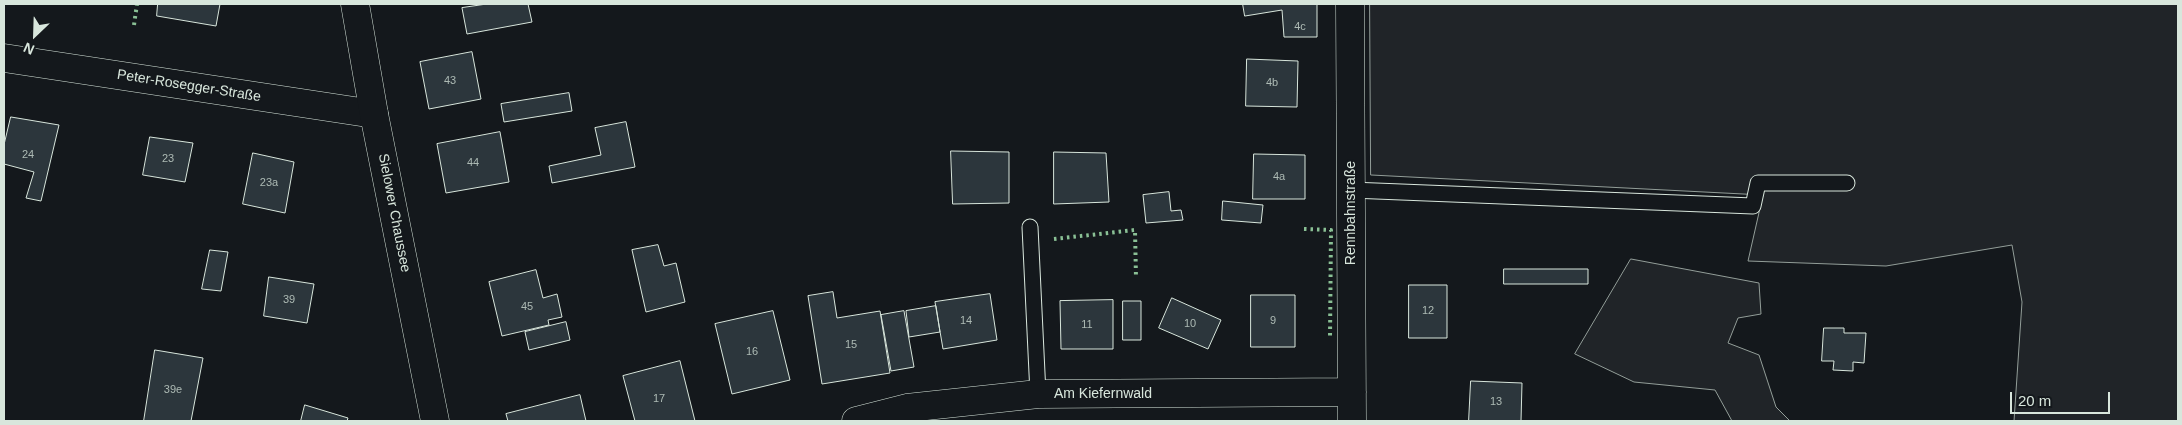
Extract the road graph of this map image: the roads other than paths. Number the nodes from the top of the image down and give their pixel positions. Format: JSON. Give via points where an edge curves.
{"nodes":[{"id":1,"x":355,"y":4,"type":"edge"},
{"id":2,"x":1350,"y":4,"type":"edge"},
{"id":3,"x":4,"y":58,"type":"edge"},
{"id":4,"x":374,"y":114,"type":"junction"},
{"id":5,"x":1847,"y":183,"type":"dead end"},
{"id":6,"x":1351,"y":190,"type":"junction"},
{"id":7,"x":1030,"y":227,"type":"dead end"},
{"id":8,"x":1352,"y":392,"type":"junction"},
{"id":9,"x":1038,"y":394,"type":"junction"},
{"id":10,"x":435,"y":421,"type":"edge"},
{"id":11,"x":856,"y":421,"type":"edge"},
{"id":12,"x":1352,"y":421,"type":"edge"}],
"edges":[{"from":1,"to":4,"type":"street","name":"Sielower Chaussee"},
{"from":2,"to":6,"type":"street","name":"Rennbahnstraße"},
{"from":3,"to":4,"type":"street","name":"Peter-Rosegger-Straße"},
{"from":4,"to":10,"type":"street","name":"Sielower Chaussee"},
{"from":5,"to":6,"type":"lane","via":[[1758,183],[1752,206]]},
{"from":6,"to":8,"type":"street","name":"Rennbahnstraße"},
{"from":7,"to":9,"type":"lane"},
{"from":8,"to":9,"type":"street","name":"Am Kiefernwald"},
{"from":8,"to":12,"type":"street","name":"Rennbahnstraße"},
{"from":9,"to":11,"type":"street","name":"Am Kiefernwald","via":[[907,408]]}]}
